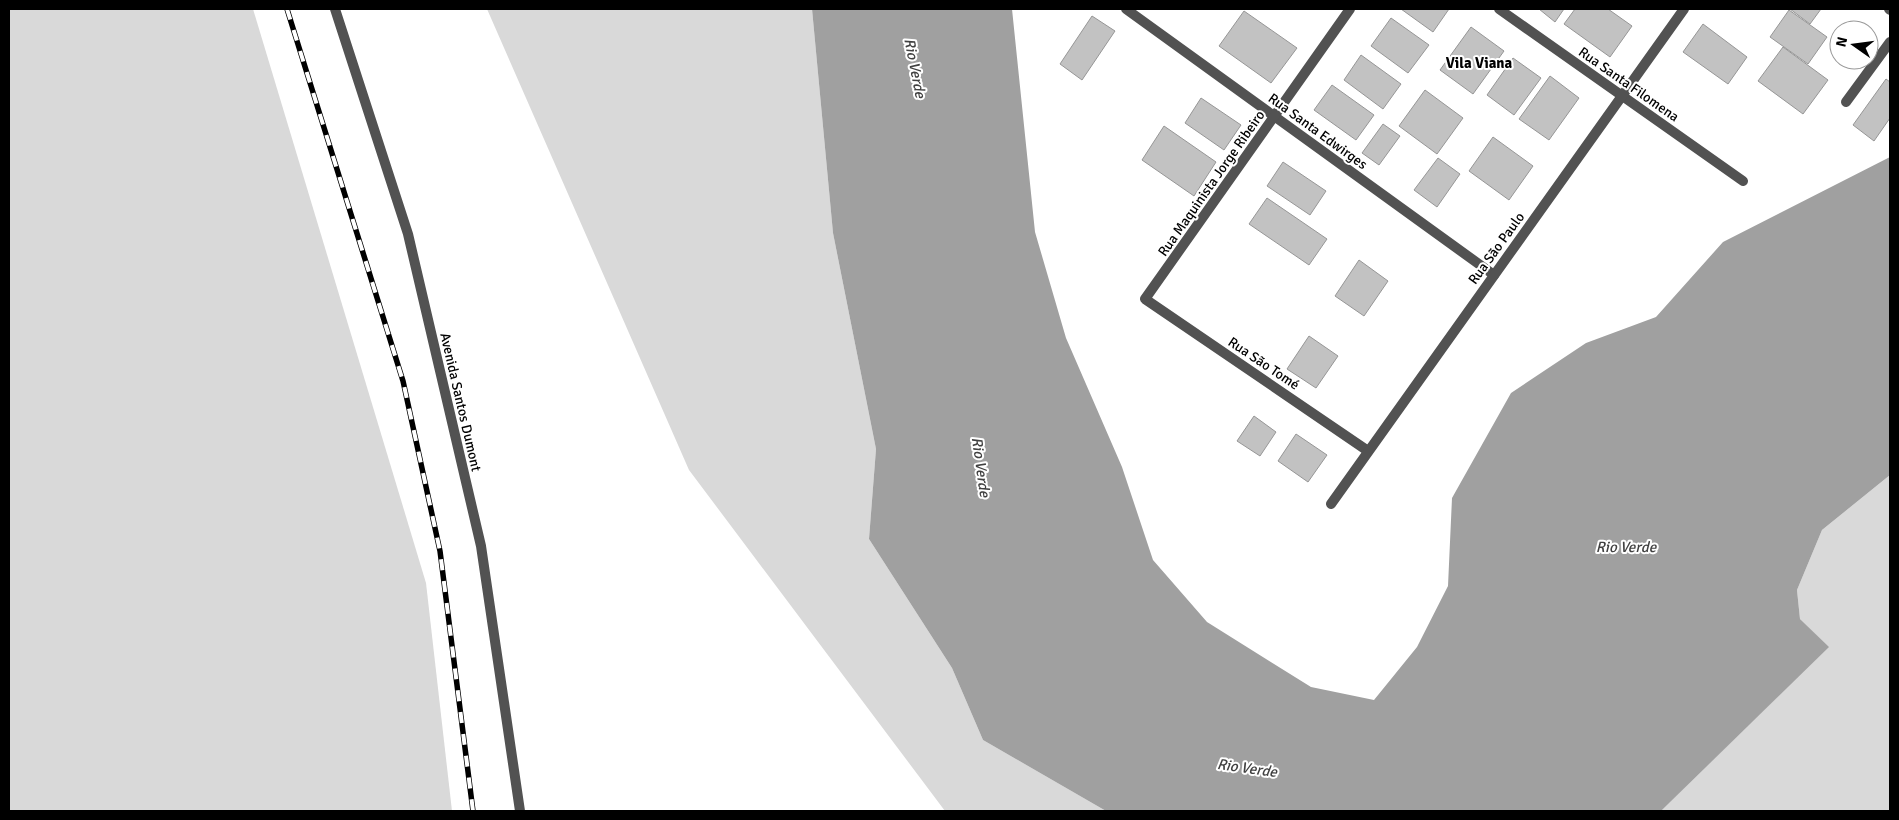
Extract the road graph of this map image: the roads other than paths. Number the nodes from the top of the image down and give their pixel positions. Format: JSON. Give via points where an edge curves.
{"nodes":[{"id":1,"x":335,"y":9,"type":"edge"},
{"id":2,"x":1126,"y":9,"type":"edge"},
{"id":3,"x":1350,"y":9,"type":"edge"},
{"id":4,"x":1499,"y":9,"type":"edge"},
{"id":5,"x":1684,"y":9,"type":"edge"},
{"id":6,"x":1890,"y":42,"type":"edge"},
{"id":7,"x":1622,"y":96,"type":"junction"},
{"id":8,"x":1846,"y":102,"type":"dead end"},
{"id":9,"x":1274,"y":116,"type":"junction"},
{"id":10,"x":1743,"y":181,"type":"dead end"},
{"id":11,"x":1494,"y":275,"type":"junction"},
{"id":12,"x":1145,"y":299,"type":"joint"},
{"id":13,"x":1368,"y":451,"type":"junction"},
{"id":14,"x":1331,"y":504,"type":"dead end"},
{"id":15,"x":520,"y":811,"type":"edge"}],
"edges":[{"from":1,"to":15,"type":"street","name":"Avenida Santos Dumont","via":[[408,234],[481,546]]},
{"from":2,"to":9,"type":"street","name":"Rua Santa Edwirges"},
{"from":3,"to":9,"type":"street","name":"Rua Maquinista Jorge Ribeiro"},
{"from":4,"to":7,"type":"street","name":"Rua Santa Filomena"},
{"from":5,"to":7,"type":"street","name":"Rua São Paulo"},
{"from":6,"to":8,"type":"street"},
{"from":7,"to":10,"type":"street","name":"Rua Santa Filomena"},
{"from":7,"to":11,"type":"street","name":"Rua São Paulo"},
{"from":9,"to":11,"type":"street","name":"Rua Santa Edwirges"},
{"from":9,"to":12,"type":"street","name":"Rua Maquinista Jorge Ribeiro"},
{"from":11,"to":13,"type":"street","name":"Rua São Paulo"},
{"from":12,"to":13,"type":"street","name":"Rua São Tomé"},
{"from":13,"to":14,"type":"street","name":"Rua São Paulo"}]}
